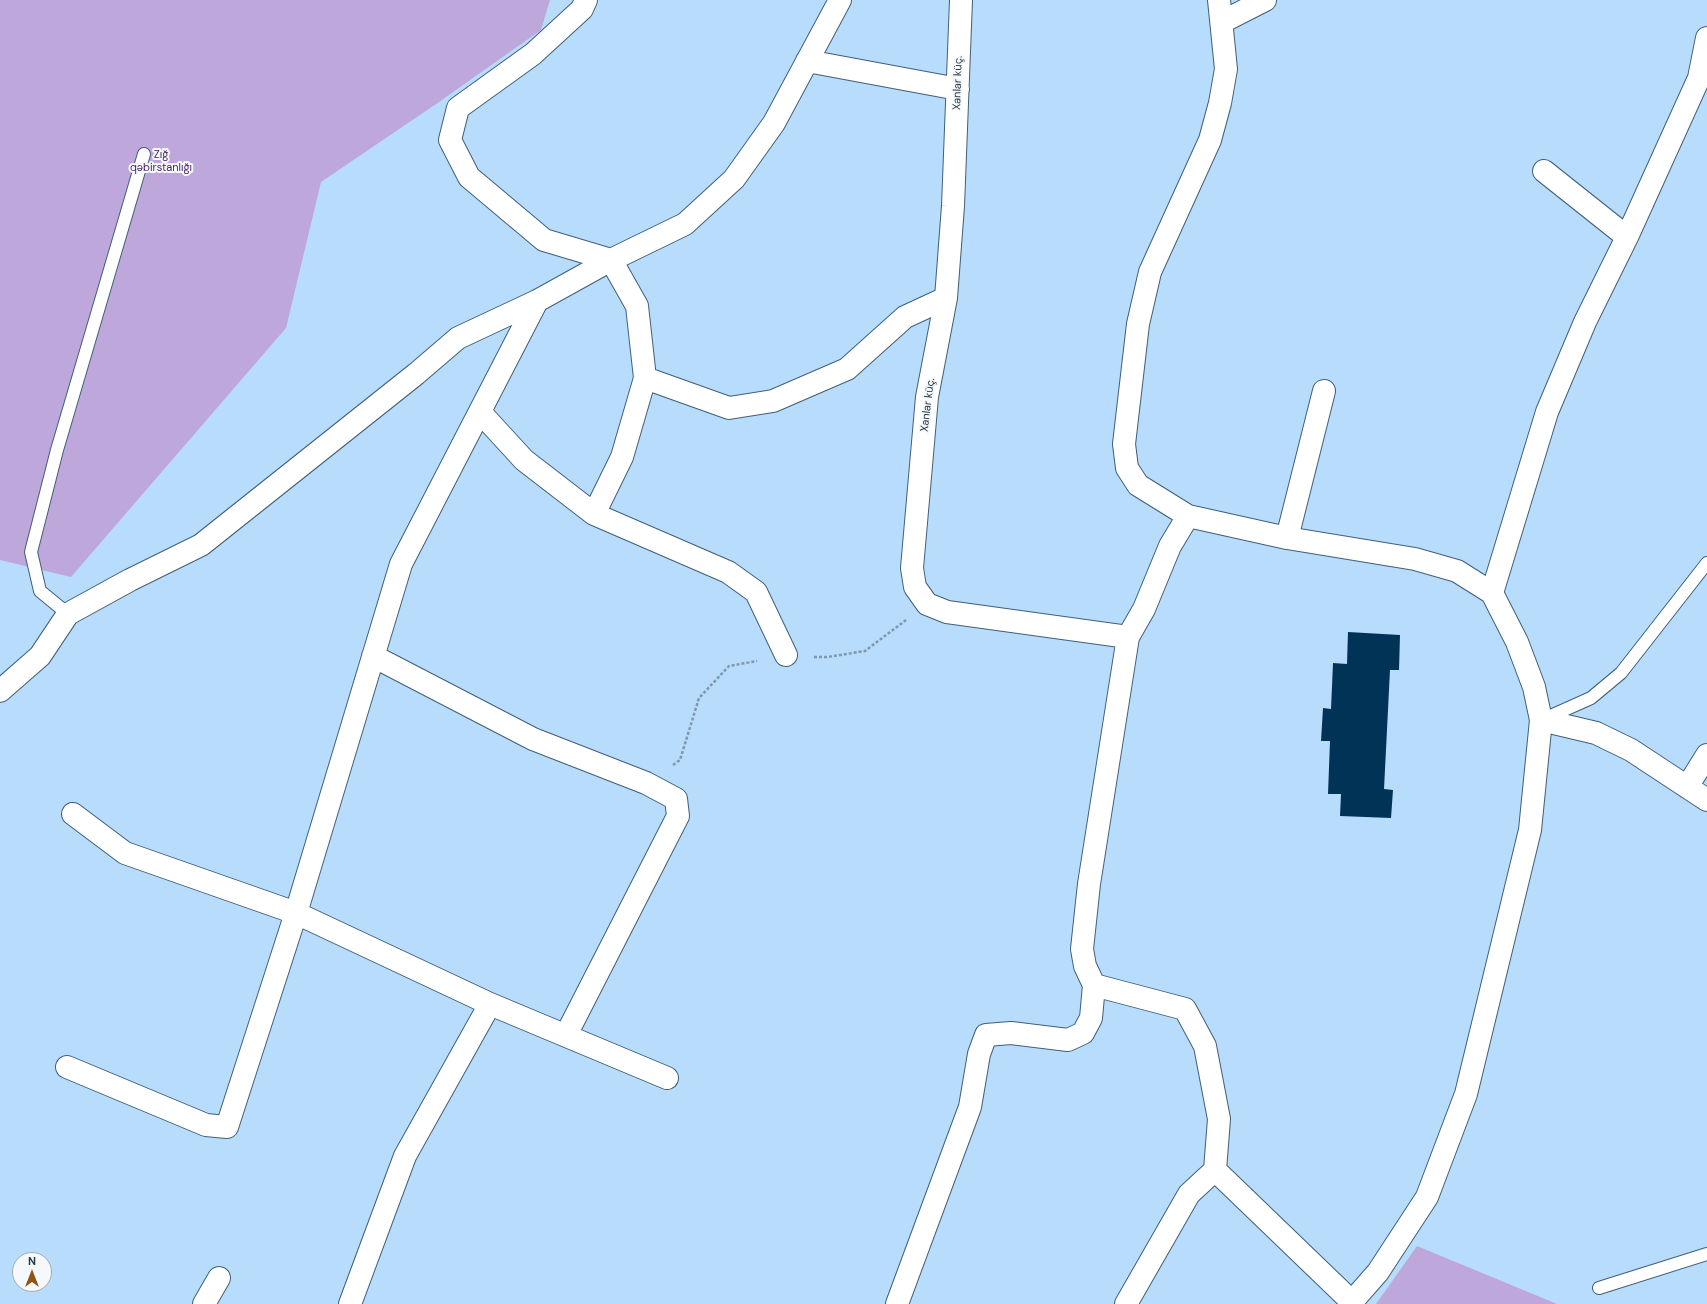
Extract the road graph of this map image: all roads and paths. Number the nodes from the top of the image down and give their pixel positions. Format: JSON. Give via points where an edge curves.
{"nodes":[{"id":1,"x":586,"y":0,"type":"edge"},
{"id":2,"x":840,"y":0,"type":"edge"},
{"id":3,"x":961,"y":0,"type":"edge"},
{"id":4,"x":1219,"y":0,"type":"edge"},
{"id":5,"x":1265,"y":0,"type":"edge"},
{"id":6,"x":1222,"y":22,"type":"junction"},
{"id":7,"x":1707,"y":38,"type":"edge"},
{"id":8,"x":807,"y":61,"type":"junction"},
{"id":9,"x":958,"y":89,"type":"junction"},
{"id":10,"x":144,"y":154,"type":"dead end"},
{"id":11,"x":1544,"y":171,"type":"dead end"},
{"id":12,"x":1627,"y":237,"type":"junction"},
{"id":13,"x":611,"y":260,"type":"junction"},
{"id":14,"x":946,"y":298,"type":"junction"},
{"id":15,"x":537,"y":302,"type":"junction"},
{"id":16,"x":645,"y":378,"type":"junction"},
{"id":17,"x":1324,"y":391,"type":"dead end"},
{"id":18,"x":480,"y":412,"type":"junction"},
{"id":19,"x":594,"y":514,"type":"junction"},
{"id":20,"x":1188,"y":516,"type":"junction"},
{"id":21,"x":1287,"y":538,"type":"junction"},
{"id":22,"x":1707,"y":563,"type":"edge"},
{"id":23,"x":1492,"y":593,"type":"junction"},
{"id":24,"x":68,"y":614,"type":"junction"},
{"id":25,"x":1128,"y":637,"type":"junction"},
{"id":26,"x":786,"y":655,"type":"dead end"},
{"id":27,"x":372,"y":656,"type":"junction"},
{"id":28,"x":0,"y":691,"type":"edge"},
{"id":29,"x":1541,"y":720,"type":"junction"},
{"id":30,"x":1707,"y":755,"type":"edge"},
{"id":31,"x":1687,"y":788,"type":"junction"},
{"id":32,"x":1707,"y":800,"type":"edge"},
{"id":33,"x":73,"y":814,"type":"dead end"},
{"id":34,"x":296,"y":913,"type":"junction"},
{"id":35,"x":1094,"y":984,"type":"junction"},
{"id":36,"x":490,"y":1004,"type":"junction"},
{"id":37,"x":566,"y":1036,"type":"junction"},
{"id":38,"x":68,"y":1067,"type":"dead end"},
{"id":39,"x":668,"y":1078,"type":"dead end"},
{"id":40,"x":1215,"y":1170,"type":"junction"},
{"id":41,"x":1707,"y":1254,"type":"edge"},
{"id":42,"x":219,"y":1278,"type":"dead end"},
{"id":43,"x":1599,"y":1288,"type":"dead end"},
{"id":44,"x":1351,"y":1303,"type":"edge"},
{"id":45,"x":204,"y":1304,"type":"edge"},
{"id":46,"x":350,"y":1304,"type":"edge"},
{"id":47,"x":897,"y":1304,"type":"edge"},
{"id":48,"x":1126,"y":1304,"type":"edge"}],
"edges":[{"from":1,"to":13,"type":"street","via":[[582,9],[533,54],[458,108],[450,140],[469,177],[544,240]]},
{"from":2,"to":8,"type":"street"},
{"from":3,"to":9,"type":"street","name":"Xanlar küç."},
{"from":4,"to":6,"type":"street"},
{"from":5,"to":6,"type":"street"},
{"from":6,"to":20,"type":"street","via":[[1226,69],[1220,103],[1210,140],[1150,272],[1138,324],[1124,444],[1127,468],[1138,485]]},
{"from":7,"to":12,"type":"street","via":[[1699,78]]},
{"from":8,"to":9,"type":"street"},
{"from":8,"to":13,"type":"street","via":[[774,123],[734,179],[685,224]]},
{"from":9,"to":14,"type":"street","name":"Xanlar küç."},
{"from":10,"to":24,"type":"lane","via":[[57,450],[31,552],[40,591]]},
{"from":11,"to":12,"type":"street"},
{"from":12,"to":23,"type":"street","via":[[1585,322],[1547,412]]},
{"from":13,"to":15,"type":"street"},
{"from":13,"to":16,"type":"street","via":[[637,306]]},
{"from":14,"to":16,"type":"street","via":[[905,317],[847,369],[773,401],[729,408]]},
{"from":14,"to":25,"type":"street","name":"Xanlar küç.","via":[[927,397],[912,568],[915,587],[927,604],[947,612]]},
{"from":15,"to":18,"type":"street"},
{"from":15,"to":24,"type":"street","via":[[458,338],[201,545]]},
{"from":16,"to":19,"type":"street","via":[[622,457]]},
{"from":17,"to":21,"type":"street"},
{"from":18,"to":19,"type":"street","via":[[524,460]]},
{"from":18,"to":27,"type":"street","via":[[401,564]]},
{"from":19,"to":26,"type":"street","via":[[728,572],[756,592]]},
{"from":20,"to":21,"type":"street"},
{"from":20,"to":25,"type":"street","via":[[1170,546],[1144,609]]},
{"from":21,"to":23,"type":"street","via":[[1415,559],[1457,571]]},
{"from":22,"to":29,"type":"lane","via":[[1621,673],[1591,698]]},
{"from":23,"to":29,"type":"street","via":[[1517,642],[1534,686]]},
{"from":24,"to":28,"type":"street","via":[[40,656]]},
{"from":25,"to":35,"type":"street","via":[[1089,884],[1082,949],[1085,966]]},
{"from":27,"to":34,"type":"street"},
{"from":27,"to":37,"type":"street","via":[[533,739],[646,783],[676,799],[678,816]]},
{"from":29,"to":31,"type":"street","via":[[1596,733],[1631,750]]},
{"from":29,"to":44,"type":"street","via":[[1530,830],[1466,1094],[1427,1198],[1378,1272]]},
{"from":30,"to":31,"type":"street"},
{"from":31,"to":32,"type":"street"},
{"from":33,"to":34,"type":"street","via":[[125,853]]},
{"from":34,"to":36,"type":"street"},
{"from":34,"to":38,"type":"street","via":[[227,1127],[206,1125]]},
{"from":35,"to":40,"type":"street","via":[[1185,1010],[1205,1046],[1208,1060],[1219,1119]]},
{"from":35,"to":47,"type":"street","via":[[1091,1018],[1083,1033],[1068,1040],[1011,1033],[986,1036],[979,1054],[970,1107]]},
{"from":36,"to":37,"type":"street"},
{"from":36,"to":46,"type":"street","via":[[405,1156]]},
{"from":37,"to":39,"type":"street"},
{"from":40,"to":44,"type":"street"},
{"from":40,"to":48,"type":"street","via":[[1189,1194]]},
{"from":41,"to":43,"type":"lane"},
{"from":42,"to":45,"type":"street"}]}
